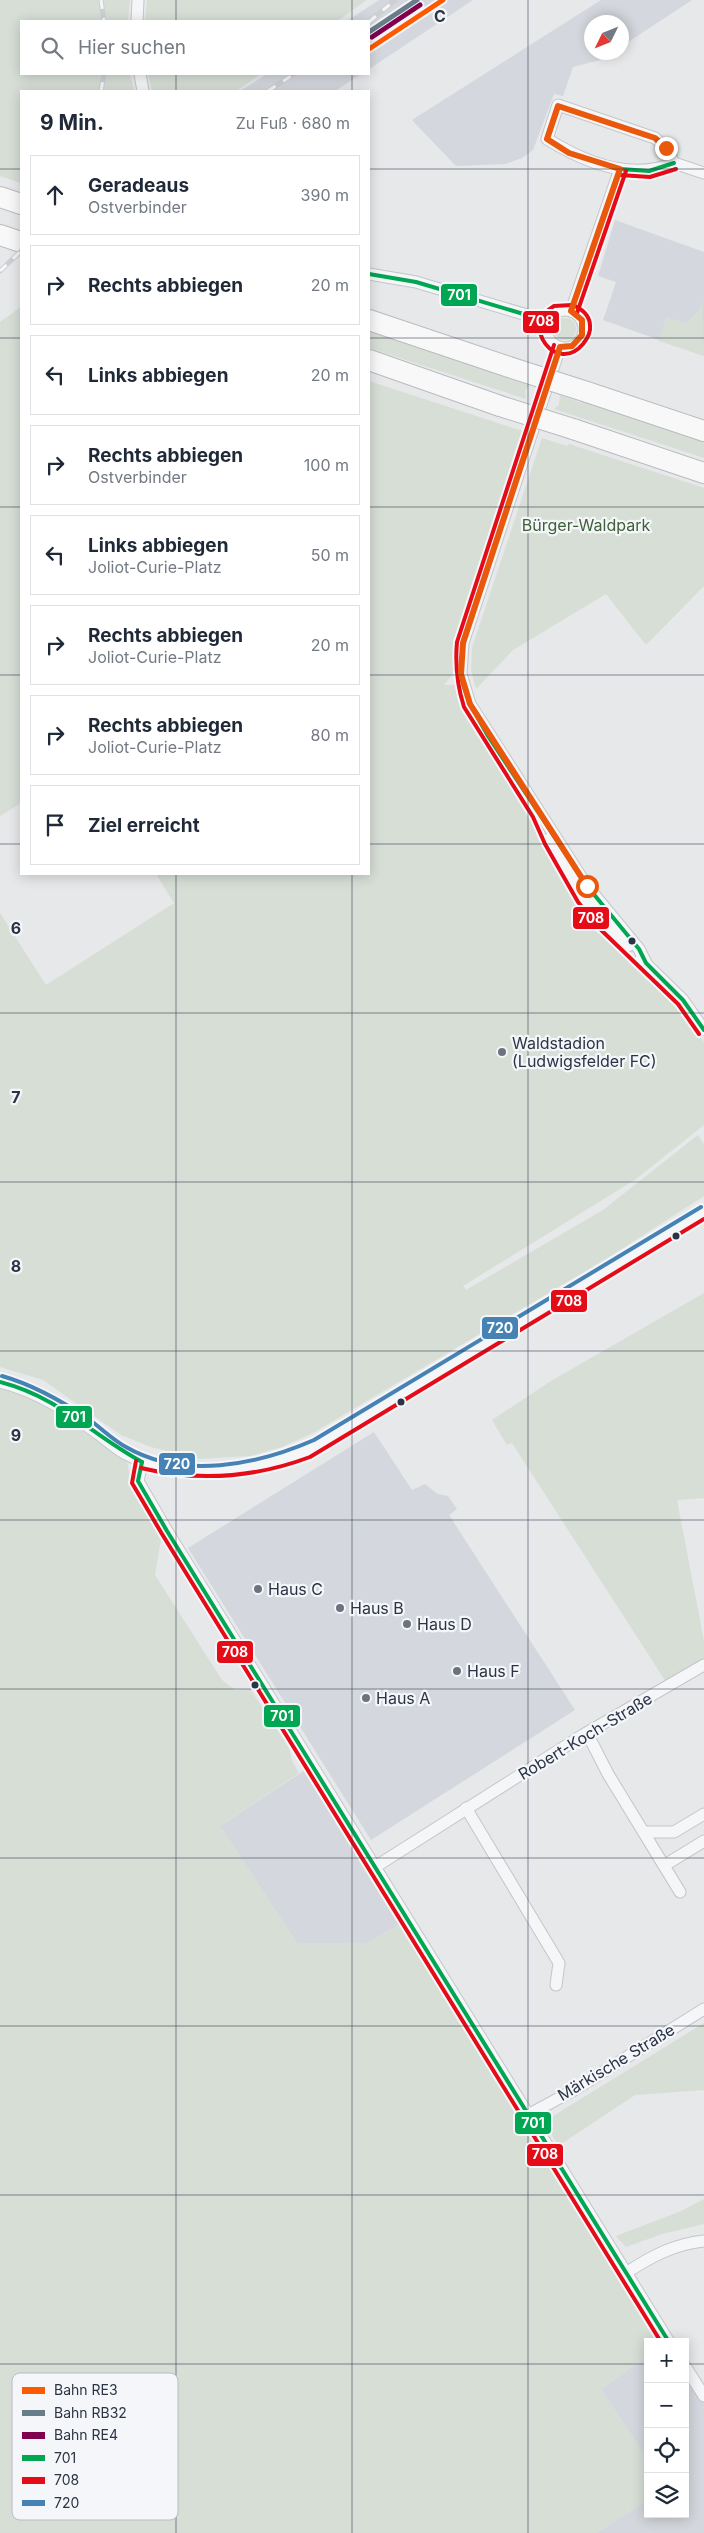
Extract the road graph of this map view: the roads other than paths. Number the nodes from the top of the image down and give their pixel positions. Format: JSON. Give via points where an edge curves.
{"nodes":[{"id":1,"x":138,"y":0,"type":"edge"},
{"id":2,"x":137,"y":20,"type":"edge"},
{"id":3,"x":140,"y":75,"type":"edge"},
{"id":4,"x":143,"y":90,"type":"edge"},
{"id":5,"x":674,"y":163,"type":"junction"},
{"id":6,"x":620,"y":169,"type":"junction"},
{"id":7,"x":704,"y":173,"type":"edge"},
{"id":8,"x":0,"y":197,"type":"edge"},
{"id":9,"x":20,"y":204,"type":"edge"},
{"id":10,"x":0,"y":235,"type":"edge"},
{"id":11,"x":20,"y":242,"type":"edge"},
{"id":12,"x":370,"y":274,"type":"edge"},
{"id":13,"x":571,"y":311,"type":"junction"},
{"id":14,"x":370,"y":320,"type":"edge"},
{"id":15,"x":547,"y":321,"type":"junction"},
{"id":16,"x":560,"y":347,"type":"junction"},
{"id":17,"x":370,"y":360,"type":"edge"},
{"id":18,"x":704,"y":431,"type":"edge"},
{"id":19,"x":704,"y":472,"type":"edge"},
{"id":20,"x":704,"y":1030,"type":"edge"},
{"id":21,"x":704,"y":1212,"type":"edge"},
{"id":22,"x":0,"y":1382,"type":"edge"},
{"id":23,"x":142,"y":1462,"type":"junction"},
{"id":24,"x":704,"y":1665,"type":"edge"},
{"id":25,"x":587,"y":1733,"type":"junction"},
{"id":26,"x":466,"y":1808,"type":"junction"},
{"id":27,"x":704,"y":1814,"type":"edge"},
{"id":28,"x":644,"y":1832,"type":"junction"},
{"id":29,"x":704,"y":1841,"type":"edge"},
{"id":30,"x":664,"y":1865,"type":"junction"},
{"id":31,"x":375,"y":1867,"type":"junction"},
{"id":32,"x":680,"y":1892,"type":"dead end"},
{"id":33,"x":556,"y":1985,"type":"dead end"},
{"id":34,"x":704,"y":2009,"type":"edge"},
{"id":35,"x":528,"y":2115,"type":"junction"},
{"id":36,"x":702,"y":2242,"type":"edge"},
{"id":37,"x":626,"y":2273,"type":"junction"},
{"id":38,"x":667,"y":2338,"type":"edge"},
{"id":39,"x":689,"y":2372,"type":"edge"},
{"id":40,"x":704,"y":2396,"type":"edge"}],
"edges":[{"from":1,"to":2,"type":"street"},
{"from":3,"to":4,"type":"street"},
{"from":5,"to":6,"type":"street","via":[[649,171]]},
{"from":5,"to":6,"type":"street","via":[[666,148],[655,138],[558,106],[547,139],[569,153]]},
{"from":5,"to":7,"type":"street"},
{"from":6,"to":13,"type":"street"},
{"from":8,"to":9,"type":"highway"},
{"from":10,"to":11,"type":"highway"},
{"from":12,"to":15,"type":"street","via":[[425,284]]},
{"from":13,"to":15,"type":"street","via":[[556,312]]},
{"from":13,"to":16,"type":"street","via":[[582,320],[582,335],[572,346]]},
{"from":14,"to":18,"type":"highway","bridge":true},
{"from":15,"to":16,"type":"street","via":[[548,337]]},
{"from":16,"to":20,"type":"street","via":[[463,643],[463,684],[470,704],[587,886],[639,949],[646,963],[684,1000]]},
{"from":17,"to":19,"type":"highway","bridge":true},
{"from":21,"to":23,"type":"street","via":[[307,1451],[278,1462],[219,1471]]},
{"from":22,"to":23,"type":"street","via":[[61,1407],[127,1455]]},
{"from":23,"to":31,"type":"street","via":[[138,1481]]},
{"from":24,"to":25,"type":"street","name":"Robert-Koch-Straße"},
{"from":25,"to":26,"type":"street","name":"Robert-Koch-Straße"},
{"from":25,"to":28,"type":"street"},
{"from":26,"to":31,"type":"street","name":"Robert-Koch-Straße"},
{"from":26,"to":33,"type":"street","via":[[559,1963]]},
{"from":27,"to":28,"type":"street","via":[[674,1832]]},
{"from":28,"to":30,"type":"street"},
{"from":29,"to":30,"type":"street"},
{"from":30,"to":32,"type":"street"},
{"from":31,"to":35,"type":"street"},
{"from":34,"to":35,"type":"street","name":"Märkische Straße"},
{"from":35,"to":37,"type":"street"},
{"from":36,"to":37,"type":"street","via":[[658,2253]]},
{"from":37,"to":38,"type":"street"},
{"from":39,"to":40,"type":"street"}]}
